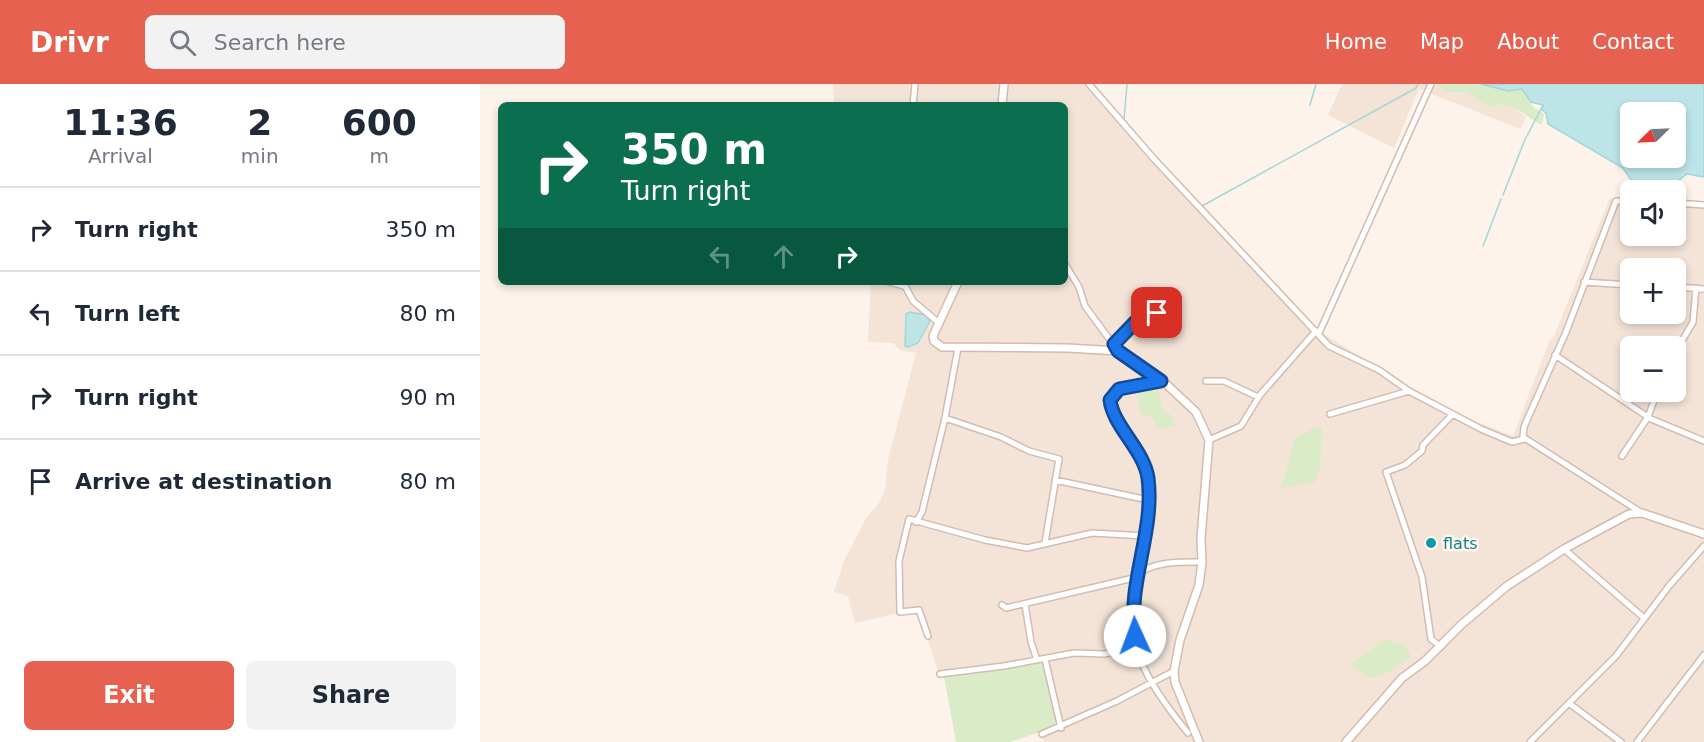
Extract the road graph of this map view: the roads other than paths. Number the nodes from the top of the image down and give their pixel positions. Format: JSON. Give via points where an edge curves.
{"nodes":[{"id":1,"x":915,"y":84,"type":"edge"},
{"id":2,"x":1004,"y":84,"type":"edge"},
{"id":3,"x":1089,"y":84,"type":"edge"},
{"id":4,"x":1431,"y":84,"type":"edge"},
{"id":5,"x":914,"y":102,"type":"edge"},
{"id":6,"x":1002,"y":102,"type":"edge"},
{"id":7,"x":1620,"y":201,"type":"edge"},
{"id":8,"x":1686,"y":204,"type":"edge"},
{"id":9,"x":1704,"y":205,"type":"edge"},
{"id":10,"x":1068,"y":269,"type":"edge"},
{"id":11,"x":1584,"y":282,"type":"junction"},
{"id":12,"x":1620,"y":284,"type":"edge"},
{"id":13,"x":905,"y":285,"type":"edge"},
{"id":14,"x":957,"y":285,"type":"edge"},
{"id":15,"x":1686,"y":288,"type":"edge"},
{"id":16,"x":1696,"y":288,"type":"junction"},
{"id":17,"x":1704,"y":289,"type":"edge"},
{"id":18,"x":1170,"y":313,"type":"dead end"},
{"id":19,"x":939,"y":323,"type":"junction"},
{"id":20,"x":1318,"y":332,"type":"junction"},
{"id":21,"x":1684,"y":336,"type":"edge"},
{"id":22,"x":1114,"y":344,"type":"junction"},
{"id":23,"x":958,"y":348,"type":"junction"},
{"id":24,"x":1118,"y":351,"type":"junction"},
{"id":25,"x":1555,"y":355,"type":"junction"},
{"id":26,"x":1161,"y":381,"type":"junction"},
{"id":27,"x":1206,"y":381,"type":"dead end"},
{"id":28,"x":1409,"y":392,"type":"junction"},
{"id":29,"x":1258,"y":397,"type":"junction"},
{"id":30,"x":1653,"y":402,"type":"edge"},
{"id":31,"x":1330,"y":414,"type":"dead end"},
{"id":32,"x":1452,"y":415,"type":"junction"},
{"id":33,"x":1648,"y":417,"type":"junction"},
{"id":34,"x":945,"y":418,"type":"junction"},
{"id":35,"x":1524,"y":439,"type":"junction"},
{"id":36,"x":1209,"y":440,"type":"junction"},
{"id":37,"x":1704,"y":441,"type":"edge"},
{"id":38,"x":1622,"y":456,"type":"dead end"},
{"id":39,"x":1055,"y":480,"type":"junction"},
{"id":40,"x":1148,"y":500,"type":"junction"},
{"id":41,"x":1642,"y":513,"type":"junction"},
{"id":42,"x":916,"y":522,"type":"junction"},
{"id":43,"x":1704,"y":534,"type":"edge"},
{"id":44,"x":1146,"y":536,"type":"junction"},
{"id":45,"x":1045,"y":543,"type":"junction"},
{"id":46,"x":1704,"y":546,"type":"edge"},
{"id":47,"x":1564,"y":549,"type":"junction"},
{"id":48,"x":1202,"y":562,"type":"junction"},
{"id":49,"x":1138,"y":575,"type":"junction"},
{"id":50,"x":1025,"y":603,"type":"junction"},
{"id":51,"x":1002,"y":605,"type":"dead end"},
{"id":52,"x":1644,"y":618,"type":"junction"},
{"id":53,"x":928,"y":636,"type":"dead end"},
{"id":54,"x":1441,"y":647,"type":"junction"},
{"id":55,"x":1136,"y":648,"type":"junction"},
{"id":56,"x":1704,"y":655,"type":"edge"},
{"id":57,"x":1045,"y":658,"type":"junction"},
{"id":58,"x":1037,"y":660,"type":"junction"},
{"id":59,"x":1174,"y":671,"type":"junction"},
{"id":60,"x":940,"y":674,"type":"dead end"},
{"id":61,"x":1150,"y":681,"type":"junction"},
{"id":62,"x":1570,"y":704,"type":"junction"},
{"id":63,"x":1061,"y":728,"type":"junction"},
{"id":64,"x":1190,"y":729,"type":"junction"},
{"id":65,"x":1042,"y":734,"type":"dead end"},
{"id":66,"x":1186,"y":742,"type":"edge"},
{"id":67,"x":1199,"y":742,"type":"edge"},
{"id":68,"x":1346,"y":742,"type":"edge"},
{"id":69,"x":1530,"y":742,"type":"edge"},
{"id":70,"x":1622,"y":742,"type":"edge"},
{"id":71,"x":1637,"y":742,"type":"edge"}],
"edges":[{"from":1,"to":5,"type":"street"},
{"from":2,"to":6,"type":"street"},
{"from":3,"to":20,"type":"street","via":[[1155,160]]},
{"from":4,"to":20,"type":"street"},
{"from":7,"to":11,"type":"street","via":[[1616,201]]},
{"from":8,"to":9,"type":"street"},
{"from":10,"to":22,"type":"street","via":[[1085,306]]},
{"from":11,"to":12,"type":"street"},
{"from":11,"to":25,"type":"street"},
{"from":13,"to":19,"type":"street","via":[[913,301]]},
{"from":14,"to":19,"type":"street"},
{"from":15,"to":16,"type":"street"},
{"from":16,"to":17,"type":"street"},
{"from":16,"to":21,"type":"street","via":[[1693,321]]},
{"from":18,"to":22,"type":"street","via":[[1144,313]]},
{"from":19,"to":23,"type":"street","via":[[934,341],[942,347]]},
{"from":20,"to":28,"type":"street","via":[[1329,346],[1379,370]]},
{"from":20,"to":29,"type":"street"},
{"from":22,"to":24,"type":"street"},
{"from":23,"to":24,"type":"street"},
{"from":23,"to":34,"type":"street"},
{"from":24,"to":26,"type":"street"},
{"from":25,"to":33,"type":"street"},
{"from":25,"to":35,"type":"street","via":[[1524,427]]},
{"from":26,"to":36,"type":"street","via":[[1196,412]]},
{"from":26,"to":40,"type":"street","via":[[1119,389],[1110,400],[1145,466]]},
{"from":27,"to":29,"type":"street","via":[[1224,381]]},
{"from":28,"to":31,"type":"street"},
{"from":28,"to":32,"type":"street"},
{"from":29,"to":36,"type":"street","via":[[1241,426]]},
{"from":30,"to":33,"type":"street"},
{"from":32,"to":35,"type":"street","via":[[1512,442]]},
{"from":32,"to":54,"type":"street","via":[[1423,445],[1422,451],[1405,465],[1386,471],[1422,577],[1431,639]]},
{"from":33,"to":37,"type":"street"},
{"from":33,"to":38,"type":"street"},
{"from":34,"to":39,"type":"street","via":[[1059,459]]},
{"from":34,"to":42,"type":"street"},
{"from":35,"to":41,"type":"street"},
{"from":36,"to":48,"type":"street"},
{"from":39,"to":40,"type":"street"},
{"from":39,"to":45,"type":"street"},
{"from":40,"to":44,"type":"street"},
{"from":41,"to":43,"type":"street"},
{"from":41,"to":47,"type":"street","via":[[1629,514]]},
{"from":42,"to":45,"type":"street","via":[[1027,548]]},
{"from":42,"to":53,"type":"street","via":[[909,519],[899,561],[900,612],[919,610]]},
{"from":44,"to":45,"type":"street","via":[[1092,533]]},
{"from":44,"to":49,"type":"street"},
{"from":46,"to":52,"type":"street"},
{"from":47,"to":52,"type":"street"},
{"from":47,"to":54,"type":"street","via":[[1507,586]]},
{"from":48,"to":49,"type":"street","via":[[1173,562],[1149,567]]},
{"from":48,"to":59,"type":"street"},
{"from":49,"to":50,"type":"street"},
{"from":49,"to":55,"type":"street","via":[[1132,619]]},
{"from":50,"to":51,"type":"street","via":[[1006,608]]},
{"from":50,"to":58,"type":"street"},
{"from":52,"to":62,"type":"street","via":[[1616,656]]},
{"from":54,"to":68,"type":"street","via":[[1389,690]]},
{"from":55,"to":57,"type":"street"},
{"from":55,"to":61,"type":"street"},
{"from":56,"to":71,"type":"street"},
{"from":57,"to":58,"type":"street"},
{"from":57,"to":63,"type":"street"},
{"from":58,"to":60,"type":"street"},
{"from":59,"to":61,"type":"street"},
{"from":59,"to":64,"type":"street"},
{"from":61,"to":63,"type":"street"},
{"from":61,"to":64,"type":"street"},
{"from":62,"to":69,"type":"street"},
{"from":62,"to":70,"type":"street"},
{"from":63,"to":65,"type":"street"},
{"from":64,"to":66,"type":"street"},
{"from":64,"to":67,"type":"street"}]}
